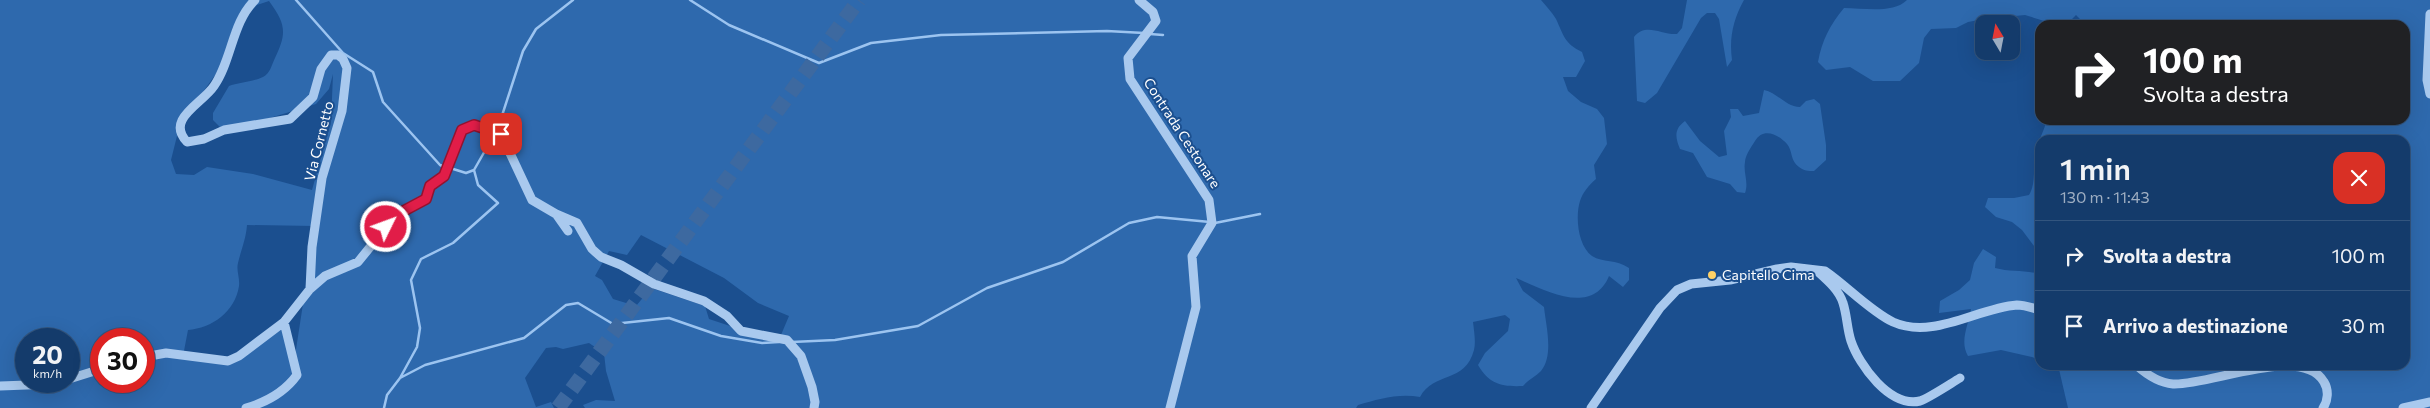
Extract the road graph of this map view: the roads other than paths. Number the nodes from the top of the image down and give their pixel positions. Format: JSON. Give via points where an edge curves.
{"nodes":[{"id":1,"x":255,"y":0,"type":"edge"},
{"id":2,"x":1139,"y":0,"type":"edge"},
{"id":3,"x":2430,"y":14,"type":"edge"},
{"id":4,"x":2430,"y":94,"type":"edge"},
{"id":5,"x":556,"y":214,"type":"junction"},
{"id":6,"x":568,"y":231,"type":"dead end"},
{"id":7,"x":1815,"y":269,"type":"junction"},
{"id":8,"x":310,"y":289,"type":"junction"},
{"id":9,"x":2035,"y":309,"type":"edge"},
{"id":10,"x":284,"y":322,"type":"junction"},
{"id":11,"x":155,"y":354,"type":"edge"},
{"id":12,"x":2144,"y":370,"type":"edge"},
{"id":13,"x":2256,"y":370,"type":"edge"},
{"id":14,"x":2311,"y":370,"type":"edge"},
{"id":15,"x":1960,"y":378,"type":"dead end"},
{"id":16,"x":15,"y":385,"type":"edge"},
{"id":17,"x":0,"y":386,"type":"edge"},
{"id":18,"x":2430,"y":402,"type":"edge"},
{"id":19,"x":246,"y":408,"type":"edge"},
{"id":20,"x":814,"y":408,"type":"edge"},
{"id":21,"x":1170,"y":408,"type":"edge"},
{"id":22,"x":1592,"y":408,"type":"edge"},
{"id":23,"x":2323,"y":408,"type":"edge"},
{"id":24,"x":2403,"y":408,"type":"edge"}],
"edges":[{"from":1,"to":8,"type":"street","name":"Via Cornetto","via":[[242,19],[223,73],[208,95],[184,118],[179,128],[180,135],[187,142],[224,130],[290,119],[313,97],[321,69],[331,55],[343,59],[347,68],[342,112],[322,178]]},
{"from":2,"to":21,"type":"street","name":"Contrada Cestonare","via":[[1153,12],[1156,20],[1128,58],[1130,79],[1209,200],[1212,220],[1192,256],[1196,307]]},
{"from":3,"to":4,"type":"street","via":[[2427,80]]},
{"from":5,"to":6,"type":"street"},
{"from":5,"to":8,"type":"street","via":[[532,200],[501,134],[474,125],[462,130],[444,176],[430,186],[426,199],[396,215],[358,262],[325,276]]},
{"from":5,"to":20,"type":"street","via":[[577,223],[592,249],[601,257],[654,284],[704,301],[728,316],[741,331],[787,340],[801,356],[812,387]]},
{"from":7,"to":9,"type":"street","via":[[1825,271],[1881,315],[1912,328],[2019,305]]},
{"from":7,"to":15,"type":"street","via":[[1830,282],[1843,303],[1854,351],[1877,386],[1892,396],[1920,401]]},
{"from":7,"to":22,"type":"street","via":[[1777,269],[1730,280],[1691,284],[1677,290],[1660,308]]},
{"from":8,"to":10,"type":"street"},
{"from":10,"to":11,"type":"street","via":[[228,361]]},
{"from":10,"to":19,"type":"street","via":[[297,374],[288,388],[273,398]]},
{"from":12,"to":13,"type":"street","via":[[2161,381],[2174,384]]},
{"from":14,"to":23,"type":"street","via":[[2326,386]]},
{"from":16,"to":17,"type":"street"},
{"from":18,"to":24,"type":"street"}]}
